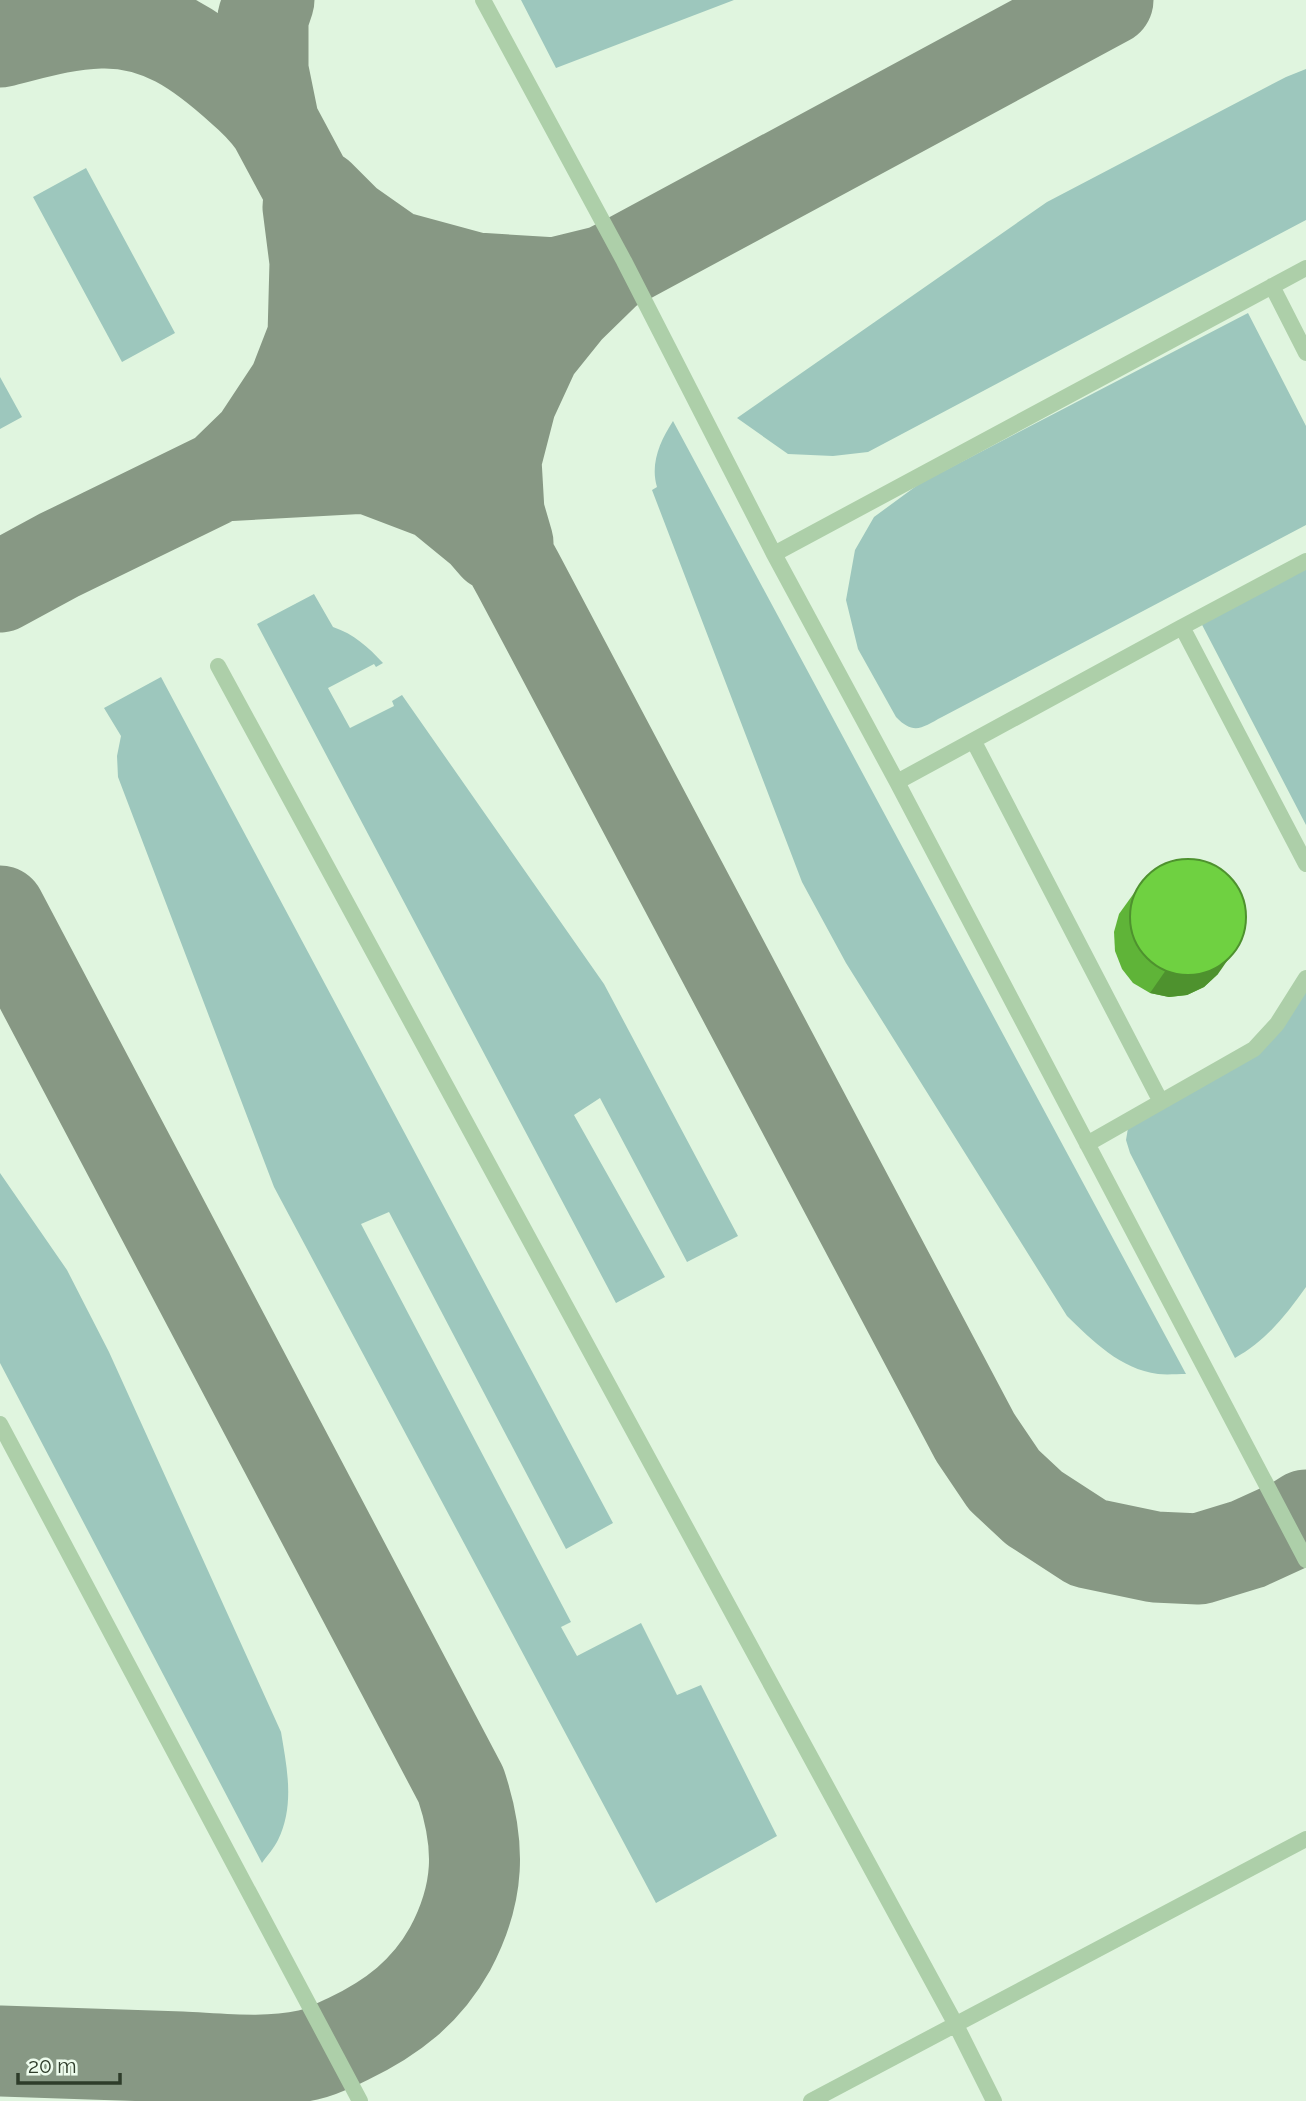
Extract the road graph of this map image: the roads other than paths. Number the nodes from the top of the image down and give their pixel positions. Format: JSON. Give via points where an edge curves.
{"nodes":[{"id":1,"x":483,"y":0,"type":"edge"},
{"id":2,"x":1306,"y":268,"type":"edge"},
{"id":3,"x":1272,"y":286,"type":"junction"},
{"id":4,"x":1306,"y":353,"type":"edge"},
{"id":5,"x":775,"y":554,"type":"junction"},
{"id":6,"x":1306,"y":561,"type":"edge"},
{"id":7,"x":1182,"y":627,"type":"junction"},
{"id":8,"x":218,"y":666,"type":"dead end"},
{"id":9,"x":974,"y":742,"type":"junction"},
{"id":10,"x":897,"y":782,"type":"junction"},
{"id":11,"x":1306,"y":864,"type":"edge"},
{"id":12,"x":1306,"y":978,"type":"edge"},
{"id":13,"x":1161,"y":1102,"type":"junction"},
{"id":14,"x":1087,"y":1144,"type":"junction"},
{"id":15,"x":0,"y":1424,"type":"edge"},
{"id":16,"x":1306,"y":1560,"type":"edge"},
{"id":17,"x":1306,"y":1839,"type":"edge"},
{"id":18,"x":956,"y":2023,"type":"junction"},
{"id":19,"x":360,"y":2101,"type":"edge"},
{"id":20,"x":811,"y":2101,"type":"edge"},
{"id":21,"x":994,"y":2101,"type":"edge"}],
"edges":[{"from":1,"to":5,"type":"lane"},
{"from":2,"to":3,"type":"lane"},
{"from":3,"to":4,"type":"lane"},
{"from":3,"to":5,"type":"lane"},
{"from":5,"to":10,"type":"lane"},
{"from":6,"to":7,"type":"lane"},
{"from":7,"to":9,"type":"lane"},
{"from":7,"to":11,"type":"lane"},
{"from":8,"to":18,"type":"lane"},
{"from":9,"to":10,"type":"lane"},
{"from":9,"to":13,"type":"lane"},
{"from":10,"to":14,"type":"lane"},
{"from":12,"to":13,"type":"lane","via":[[1277,1024],[1254,1049]]},
{"from":13,"to":14,"type":"lane"},
{"from":14,"to":16,"type":"lane"},
{"from":15,"to":19,"type":"lane"},
{"from":17,"to":18,"type":"lane"},
{"from":18,"to":20,"type":"lane"},
{"from":18,"to":21,"type":"lane"}]}
